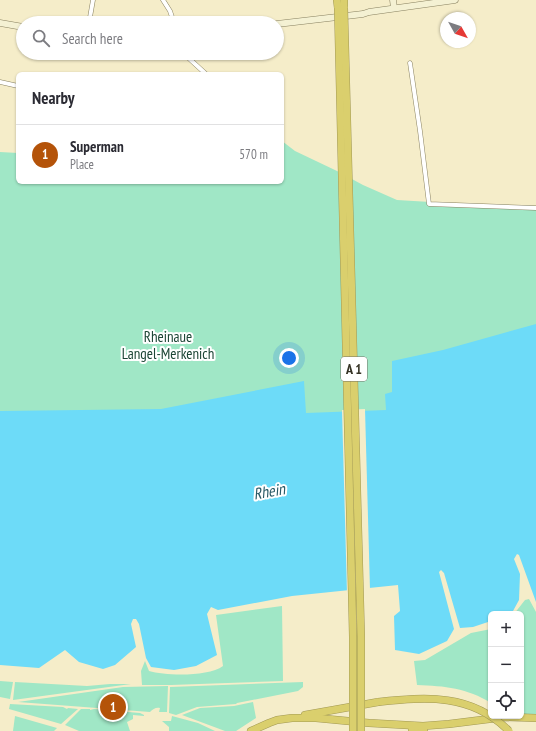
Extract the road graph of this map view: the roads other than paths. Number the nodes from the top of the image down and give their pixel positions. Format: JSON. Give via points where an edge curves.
{"nodes":[{"id":1,"x":93,"y":0,"type":"edge"},
{"id":2,"x":163,"y":0,"type":"edge"},
{"id":3,"x":337,"y":0,"type":"edge"},
{"id":4,"x":344,"y":0,"type":"edge"},
{"id":5,"x":393,"y":0,"type":"edge"},
{"id":6,"x":403,"y":0,"type":"edge"},
{"id":7,"x":456,"y":0,"type":"edge"},
{"id":8,"x":403,"y":7,"type":"junction"},
{"id":9,"x":341,"y":8,"type":"junction"},
{"id":10,"x":394,"y":8,"type":"junction"},
{"id":11,"x":90,"y":16,"type":"edge"},
{"id":12,"x":172,"y":16,"type":"edge"},
{"id":13,"x":0,"y":23,"type":"edge"},
{"id":14,"x":284,"y":23,"type":"edge"},
{"id":15,"x":16,"y":26,"type":"edge"},
{"id":16,"x":191,"y":60,"type":"edge"},
{"id":17,"x":410,"y":63,"type":"dead end"},
{"id":18,"x":204,"y":72,"type":"edge"},
{"id":19,"x":0,"y":82,"type":"edge"},
{"id":20,"x":16,"y":86,"type":"edge"},
{"id":21,"x":536,"y":208,"type":"edge"},
{"id":22,"x":285,"y":719,"type":"junction"},
{"id":23,"x":536,"y":719,"type":"edge"},
{"id":24,"x":410,"y":729,"type":"junction"},
{"id":25,"x":251,"y":731,"type":"edge"},
{"id":26,"x":262,"y":731,"type":"edge"},
{"id":27,"x":353,"y":731,"type":"edge"},
{"id":28,"x":361,"y":731,"type":"edge"},
{"id":29,"x":424,"y":731,"type":"edge"},
{"id":30,"x":509,"y":731,"type":"edge"}],
"edges":[{"from":1,"to":11,"type":"street"},
{"from":2,"to":12,"type":"street"},
{"from":3,"to":9,"type":"highway","number":"A 1"},
{"from":4,"to":9,"type":"highway","number":"A 1"},
{"from":5,"to":10,"type":"street"},
{"from":6,"to":8,"type":"street"},
{"from":7,"to":8,"type":"street"},
{"from":8,"to":10,"type":"street"},
{"from":9,"to":27,"type":"highway","number":"A 1","bridge":true},
{"from":9,"to":28,"type":"highway","number":"A 1","bridge":true,"via":[[361,637]]},
{"from":10,"to":14,"type":"street"},
{"from":13,"to":15,"type":"street"},
{"from":16,"to":18,"type":"street"},
{"from":17,"to":21,"type":"street","via":[[429,204]]},
{"from":19,"to":20,"type":"street"},
{"from":22,"to":23,"type":"highway","via":[[316,718],[423,726],[505,717]]},
{"from":22,"to":25,"type":"highway"},
{"from":22,"to":30,"type":"highway","bridge":true,"via":[[378,702],[430,698],[469,705],[486,713]]},
{"from":23,"to":24,"type":"highway","via":[[494,721],[437,729]]},
{"from":24,"to":26,"type":"highway","via":[[296,721],[285,722]]},
{"from":24,"to":29,"type":"highway"}]}
